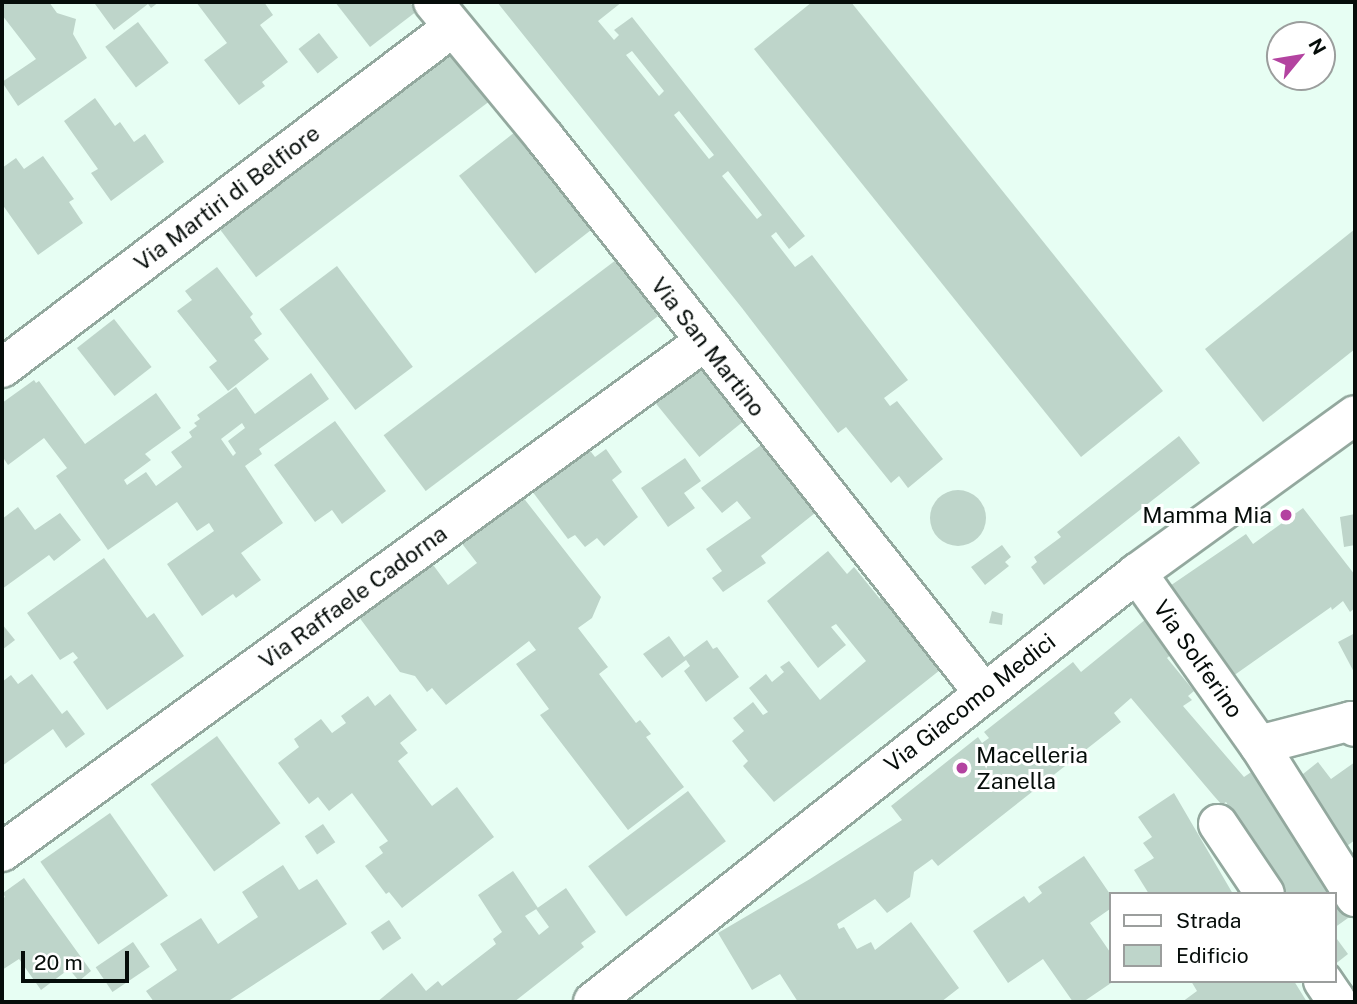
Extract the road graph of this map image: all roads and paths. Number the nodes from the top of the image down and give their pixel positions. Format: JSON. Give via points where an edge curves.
{"nodes":[{"id":1,"x":443,"y":15,"type":"edge"},
{"id":2,"x":704,"y":342,"type":"junction"},
{"id":3,"x":2,"y":368,"type":"edge"},
{"id":4,"x":1355,"y":415,"type":"edge"},
{"id":5,"x":1137,"y":573,"type":"junction"},
{"id":6,"x":983,"y":692,"type":"junction"},
{"id":7,"x":1355,"y":727,"type":"edge"},
{"id":8,"x":1259,"y":745,"type":"junction"},
{"id":9,"x":1219,"y":824,"type":"dead end"},
{"id":10,"x":2,"y":852,"type":"edge"},
{"id":11,"x":1264,"y":892,"type":"edge"},
{"id":12,"x":1355,"y":897,"type":"edge"},
{"id":13,"x":1324,"y":983,"type":"edge"},
{"id":14,"x":593,"y":1002,"type":"edge"},
{"id":15,"x":1333,"y":1002,"type":"edge"}],
"edges":[{"from":1,"to":2,"type":"street","name":"Via San Martino"},
{"from":1,"to":3,"type":"street","name":"Via Martiri di Belfiore"},
{"from":2,"to":6,"type":"street","name":"Via San Martino"},
{"from":2,"to":10,"type":"street","name":"Via Raffaele Cadorna"},
{"from":4,"to":5,"type":"street","name":"Via Giacomo Medici"},
{"from":5,"to":6,"type":"street","name":"Via Giacomo Medici"},
{"from":5,"to":8,"type":"street","name":"Via Solferino"},
{"from":6,"to":14,"type":"street","name":"Via Giacomo Medici"},
{"from":7,"to":8,"type":"street","via":[[1351,721]]},
{"from":8,"to":12,"type":"street","name":"Via Solferino"},
{"from":9,"to":11,"type":"street"},
{"from":13,"to":15,"type":"street"}]}
